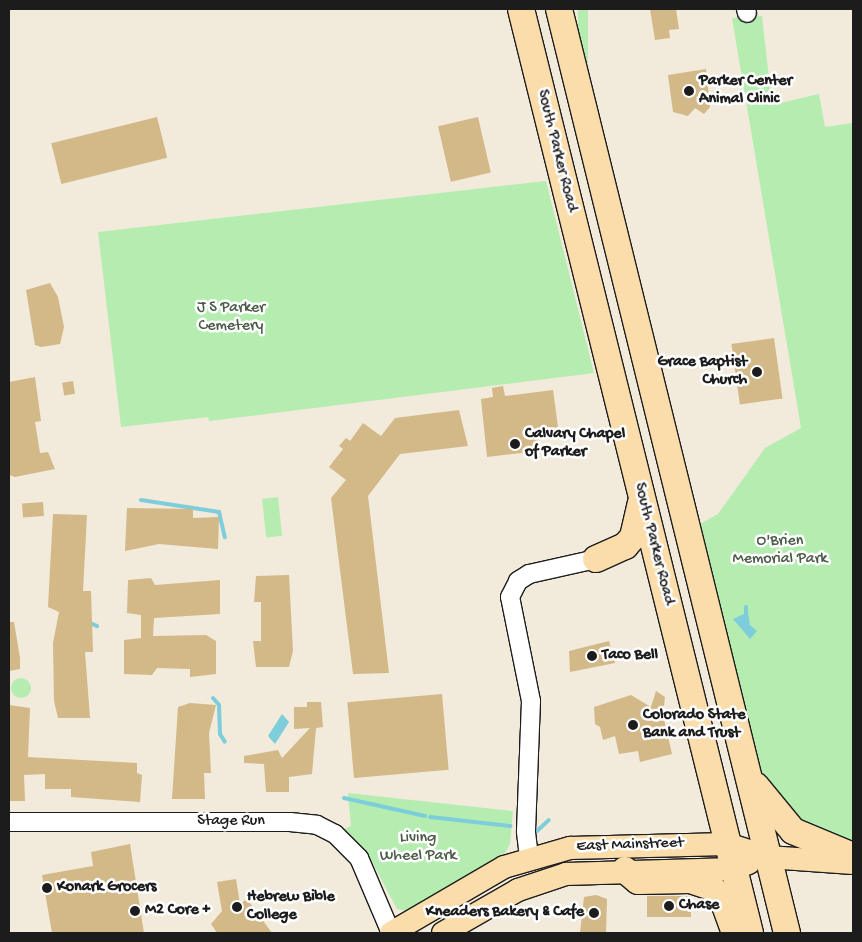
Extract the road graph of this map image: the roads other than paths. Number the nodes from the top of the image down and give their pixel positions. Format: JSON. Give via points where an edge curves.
{"nodes":[{"id":1,"x":521,"y":9,"type":"edge"},
{"id":2,"x":540,"y":9,"type":"edge"},
{"id":3,"x":559,"y":9,"type":"edge"},
{"id":4,"x":597,"y":160,"type":"junction"},
{"id":5,"x":641,"y":495,"type":"junction"},
{"id":6,"x":596,"y":559,"type":"junction"},
{"id":7,"x":664,"y":587,"type":"junction"},
{"id":8,"x":746,"y":769,"type":"junction"},
{"id":9,"x":9,"y":822,"type":"edge"},
{"id":10,"x":730,"y":856,"type":"junction"},
{"id":11,"x":853,"y":856,"type":"edge"},
{"id":12,"x":529,"y":857,"type":"junction"},
{"id":13,"x":768,"y":857,"type":"junction"},
{"id":14,"x":853,"y":863,"type":"edge"},
{"id":15,"x":626,"y":870,"type":"junction"},
{"id":16,"x":448,"y":931,"type":"edge"},
{"id":17,"x":391,"y":933,"type":"edge"},
{"id":18,"x":735,"y":933,"type":"edge"},
{"id":19,"x":750,"y":933,"type":"edge"},
{"id":20,"x":787,"y":933,"type":"edge"}],
"edges":[{"from":1,"to":5,"type":"highway","name":"South Parker Road"},
{"from":2,"to":4,"type":"highway","via":[[560,92]]},
{"from":3,"to":4,"type":"highway"},
{"from":4,"to":8,"type":"highway"},
{"from":5,"to":6,"type":"highway","via":[[632,537],[625,546]]},
{"from":5,"to":7,"type":"highway","name":"South Parker Road"},
{"from":6,"to":7,"type":"highway","via":[[630,557]]},
{"from":6,"to":12,"type":"street","via":[[528,574],[518,581],[510,597],[532,701],[526,831]]},
{"from":7,"to":10,"type":"highway","name":"South Parker Road"},
{"from":8,"to":11,"type":"highway","via":[[787,826]]},
{"from":8,"to":13,"type":"highway"},
{"from":9,"to":17,"type":"street","name":"Stage Run","via":[[281,822],[317,826],[335,834],[359,858]]},
{"from":10,"to":12,"type":"main road","name":"East Mainstreet","via":[[593,845]]},
{"from":10,"to":13,"type":"main road","name":"East Mainstreet"},
{"from":10,"to":15,"type":"main road","name":"East Mainstreet"},
{"from":10,"to":19,"type":"highway","name":"South Parker Road"},
{"from":12,"to":16,"type":"main road","via":[[523,874],[463,910]]},
{"from":12,"to":17,"type":"main road","name":"East Mainstreet","via":[[482,878]]},
{"from":13,"to":14,"type":"main road","name":"East Mainstreet"},
{"from":13,"to":20,"type":"highway"},
{"from":15,"to":16,"type":"main road","name":"East Mainstreet","via":[[546,879]]},
{"from":15,"to":18,"type":"highway","via":[[638,880],[690,880],[711,887],[726,905]]}]}
